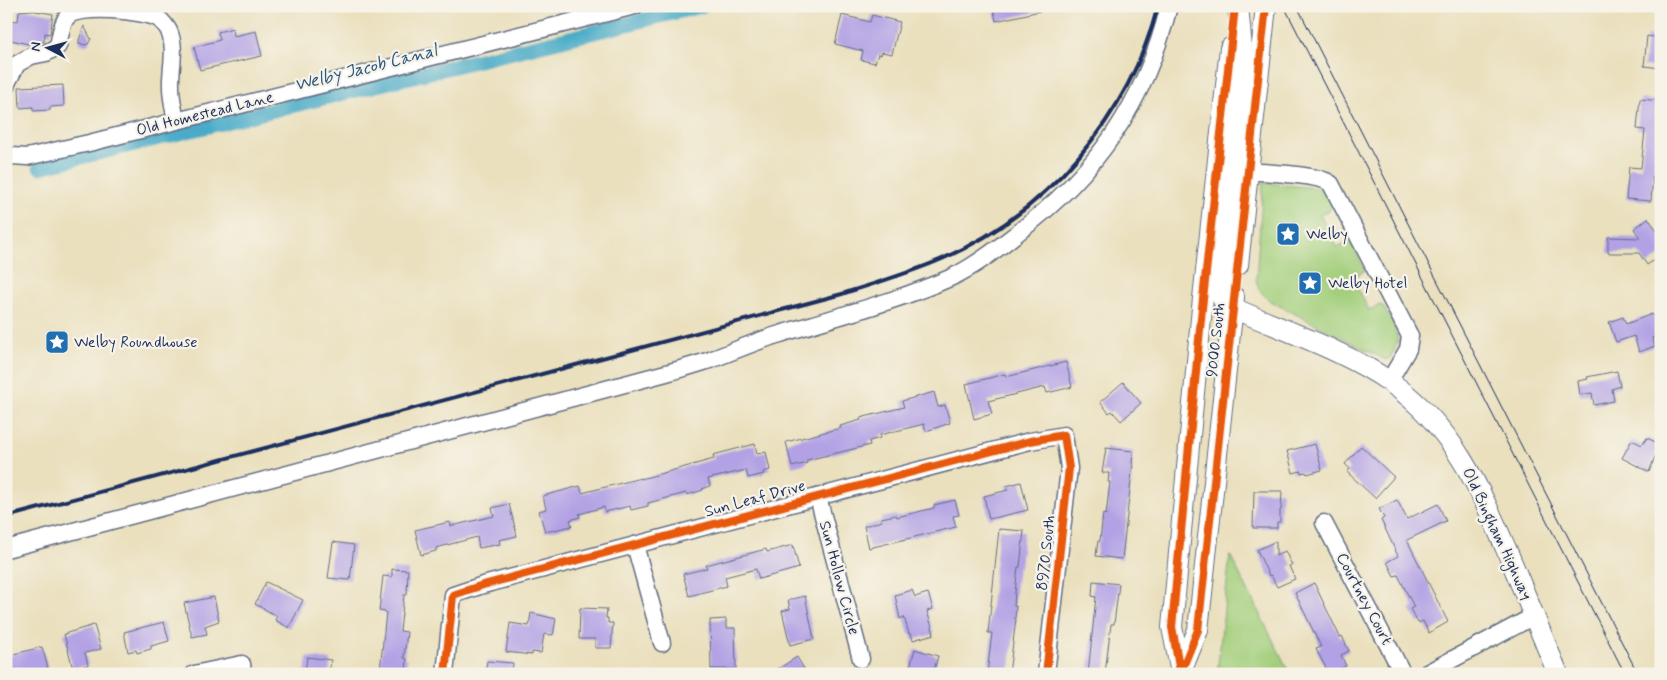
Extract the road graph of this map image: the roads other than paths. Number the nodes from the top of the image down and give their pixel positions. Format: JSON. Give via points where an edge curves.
{"nodes":[{"id":1,"x":635,"y":6,"type":"edge"},
{"id":2,"x":1169,"y":6,"type":"edge"},
{"id":3,"x":1236,"y":6,"type":"edge"},
{"id":4,"x":1266,"y":6,"type":"edge"},
{"id":5,"x":6,"y":87,"type":"edge"},
{"id":6,"x":176,"y":121,"type":"junction"},
{"id":7,"x":8,"y":155,"type":"edge"},
{"id":8,"x":1248,"y":171,"type":"junction"},
{"id":9,"x":1233,"y":308,"type":"junction"},
{"id":10,"x":1389,"y":381,"type":"junction"},
{"id":11,"x":1064,"y":435,"type":"joint"},
{"id":12,"x":818,"y":497,"type":"junction"},
{"id":13,"x":1324,"y":523,"type":"dead end"},
{"id":14,"x":635,"y":545,"type":"junction"},
{"id":15,"x":6,"y":549,"type":"edge"},
{"id":16,"x":1534,"y":616,"type":"junction"},
{"id":17,"x":662,"y":643,"type":"dead end"},
{"id":18,"x":861,"y":659,"type":"dead end"},
{"id":19,"x":242,"y":669,"type":"edge"},
{"id":20,"x":1181,"y":673,"type":"edge"},
{"id":21,"x":194,"y":674,"type":"edge"},
{"id":22,"x":445,"y":674,"type":"edge"},
{"id":23,"x":1046,"y":674,"type":"edge"},
{"id":24,"x":1403,"y":674,"type":"edge"},
{"id":25,"x":1425,"y":674,"type":"edge"},
{"id":26,"x":1558,"y":674,"type":"edge"}],
"edges":[{"from":1,"to":6,"type":"street","name":"Old Homestead Lane"},
{"from":2,"to":15,"type":"street","via":[[1138,92],[1109,142],[1088,169],[1029,225],[952,277],[916,292],[772,336],[666,373]]},
{"from":3,"to":9,"type":"main road","via":[[1242,49],[1240,104],[1221,292],[1223,300]]},
{"from":3,"to":20,"type":"main road","name":"9000 South","via":[[1202,308],[1172,627]]},
{"from":4,"to":8,"type":"main road","name":"9000 South"},
{"from":5,"to":6,"type":"street","via":[[17,64],[58,46],[66,18],[72,13],[100,9],[141,14],[160,20],[169,30],[174,47],[171,87]]},
{"from":6,"to":7,"type":"street","name":"Old Homestead Lane","via":[[27,157]]},
{"from":8,"to":9,"type":"main road","name":"9000 South"},
{"from":8,"to":10,"type":"street","via":[[1316,178],[1331,184],[1410,336],[1408,349]]},
{"from":9,"to":10,"type":"main road","name":"Old Bingham Highway","via":[[1326,348]]},
{"from":9,"to":20,"type":"main road","name":"9000 South","via":[[1198,630]]},
{"from":10,"to":16,"type":"main road","name":"Old Bingham Highway","via":[[1439,426],[1463,460],[1485,501]]},
{"from":11,"to":12,"type":"street","name":"Sun Leaf Drive"},
{"from":11,"to":23,"type":"street","name":"8970 South","via":[[1069,468]]},
{"from":12,"to":14,"type":"street","name":"Sun Leaf Drive"},
{"from":12,"to":18,"type":"street","name":"Sun Hollow Circle"},
{"from":13,"to":24,"type":"street","name":"Courtney Court"},
{"from":14,"to":17,"type":"street"},
{"from":14,"to":22,"type":"street","name":"Sun Leaf Drive","via":[[454,595]]},
{"from":16,"to":25,"type":"street"},
{"from":16,"to":26,"type":"main road","name":"Old Bingham Highway"},
{"from":19,"to":21,"type":"street"}]}
